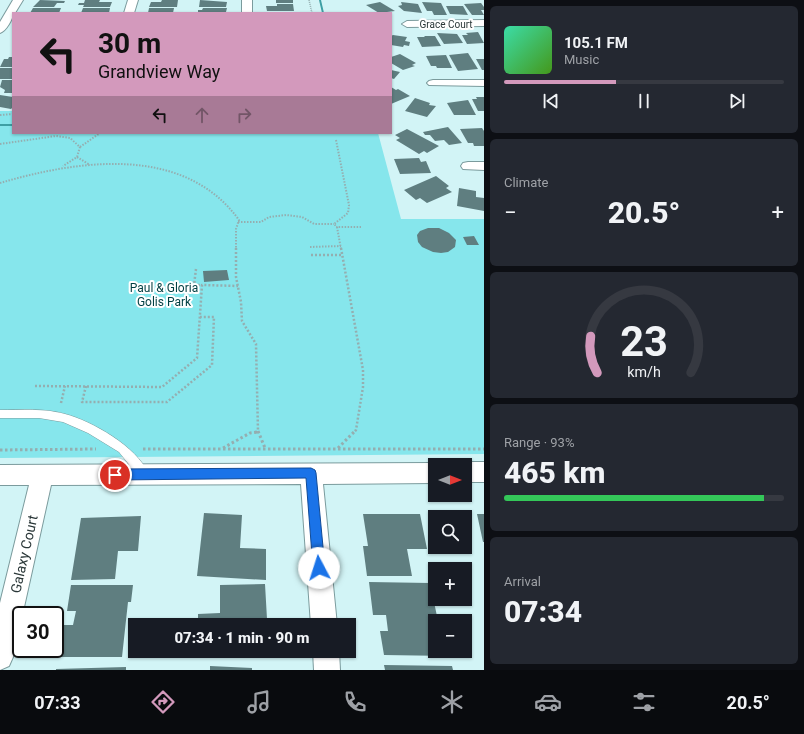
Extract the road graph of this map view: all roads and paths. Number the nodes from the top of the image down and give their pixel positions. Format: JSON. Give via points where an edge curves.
{"nodes":[{"id":1,"x":18,"y":0,"type":"edge"},
{"id":2,"x":133,"y":0,"type":"edge"},
{"id":3,"x":247,"y":0,"type":"edge"},
{"id":4,"x":309,"y":0,"type":"edge"},
{"id":5,"x":129,"y":12,"type":"edge"},
{"id":6,"x":247,"y":12,"type":"edge"},
{"id":7,"x":312,"y":12,"type":"edge"},
{"id":8,"x":407,"y":24,"type":"dead end"},
{"id":9,"x":484,"y":24,"type":"edge"},
{"id":10,"x":0,"y":30,"type":"edge"},
{"id":11,"x":484,"y":83,"type":"edge"},
{"id":12,"x":433,"y":84,"type":"dead end"},
{"id":13,"x":12,"y":114,"type":"edge"},
{"id":14,"x":0,"y":115,"type":"edge"},
{"id":15,"x":99,"y":134,"type":"edge"},
{"id":16,"x":336,"y":140,"type":"dead end"},
{"id":17,"x":0,"y":144,"type":"edge"},
{"id":18,"x":80,"y":147,"type":"junction"},
{"id":19,"x":77,"y":157,"type":"junction"},
{"id":20,"x":91,"y":165,"type":"junction"},
{"id":21,"x":468,"y":166,"type":"dead end"},
{"id":22,"x":484,"y":166,"type":"edge"},
{"id":23,"x":60,"y":168,"type":"junction"},
{"id":24,"x":0,"y":184,"type":"edge"},
{"id":25,"x":238,"y":222,"type":"junction"},
{"id":26,"x":334,"y":224,"type":"junction"},
{"id":27,"x":361,"y":227,"type":"dead end"},
{"id":28,"x":338,"y":228,"type":"junction"},
{"id":29,"x":341,"y":246,"type":"junction"},
{"id":30,"x":310,"y":247,"type":"dead end"},
{"id":31,"x":311,"y":255,"type":"dead end"},
{"id":32,"x":342,"y":255,"type":"junction"},
{"id":33,"x":196,"y":269,"type":"dead end"},
{"id":34,"x":202,"y":285,"type":"junction"},
{"id":35,"x":238,"y":286,"type":"junction"},
{"id":36,"x":200,"y":317,"type":"junction"},
{"id":37,"x":35,"y":386,"type":"dead end"},
{"id":38,"x":86,"y":386,"type":"junction"},
{"id":39,"x":0,"y":414,"type":"edge"},
{"id":40,"x":258,"y":432,"type":"junction"},
{"id":41,"x":222,"y":448,"type":"junction"},
{"id":42,"x":265,"y":448,"type":"junction"},
{"id":43,"x":123,"y":449,"type":"junction"},
{"id":44,"x":338,"y":449,"type":"junction"},
{"id":45,"x":484,"y":449,"type":"edge"},
{"id":46,"x":0,"y":450,"type":"edge"},
{"id":47,"x":428,"y":472,"type":"edge"},
{"id":48,"x":472,"y":472,"type":"edge"},
{"id":49,"x":484,"y":472,"type":"edge"},
{"id":50,"x":311,"y":473,"type":"junction"},
{"id":51,"x":144,"y":474,"type":"junction"},
{"id":52,"x":0,"y":475,"type":"edge"},
{"id":53,"x":42,"y":475,"type":"junction"},
{"id":54,"x":323,"y":618,"type":"edge"},
{"id":55,"x":0,"y":657,"type":"edge"},
{"id":56,"x":327,"y":658,"type":"edge"},
{"id":57,"x":328,"y":670,"type":"edge"}],
"edges":[{"from":1,"to":10,"type":"street"},
{"from":2,"to":5,"type":"street"},
{"from":3,"to":6,"type":"street"},
{"from":4,"to":7,"type":"path"},
{"from":8,"to":9,"type":"street","name":"Grace Court"},
{"from":11,"to":12,"type":"street"},
{"from":13,"to":14,"type":"path"},
{"from":15,"to":18,"type":"path"},
{"from":16,"to":26,"type":"path","via":[[349,205],[348,213]]},
{"from":17,"to":18,"type":"path","via":[[56,136],[70,138]]},
{"from":18,"to":19,"type":"path"},
{"from":19,"to":20,"type":"path"},
{"from":19,"to":23,"type":"path"},
{"from":20,"to":23,"type":"path"},
{"from":20,"to":25,"type":"path","via":[[137,166],[188,178],[208,188],[222,199]]},
{"from":21,"to":22,"type":"street"},
{"from":23,"to":24,"type":"path"},
{"from":25,"to":26,"type":"path","via":[[261,222],[269,217],[286,215],[302,217],[314,224]]},
{"from":25,"to":35,"type":"path"},
{"from":26,"to":28,"type":"path"},
{"from":27,"to":28,"type":"path"},
{"from":28,"to":29,"type":"path"},
{"from":29,"to":30,"type":"path"},
{"from":29,"to":32,"type":"path"},
{"from":31,"to":32,"type":"path"},
{"from":32,"to":44,"type":"path","via":[[363,370],[363,387],[356,430]]},
{"from":33,"to":34,"type":"path","via":[[194,285]]},
{"from":34,"to":35,"type":"path"},
{"from":34,"to":36,"type":"path"},
{"from":35,"to":40,"type":"path","via":[[242,320],[256,344]]},
{"from":36,"to":38,"type":"path","via":[[197,358],[162,387]]},
{"from":36,"to":38,"type":"path","via":[[214,317],[212,365],[167,402],[82,402]]},
{"from":37,"to":38,"type":"path"},
{"from":39,"to":43,"type":"lane","via":[[39,414],[64,418],[92,430]]},
{"from":40,"to":41,"type":"path","via":[[250,433]]},
{"from":40,"to":42,"type":"path"},
{"from":41,"to":42,"type":"path"},
{"from":41,"to":43,"type":"path"},
{"from":42,"to":44,"type":"path"},
{"from":43,"to":46,"type":"path"},
{"from":43,"to":51,"type":"lane"},
{"from":44,"to":45,"type":"path"},
{"from":47,"to":50,"type":"street"},
{"from":48,"to":49,"type":"street"},
{"from":50,"to":51,"type":"street"},
{"from":50,"to":54,"type":"street"},
{"from":51,"to":53,"type":"street"},
{"from":52,"to":53,"type":"street"},
{"from":53,"to":55,"type":"street","name":"Galaxy Court"},
{"from":56,"to":57,"type":"street"}]}
